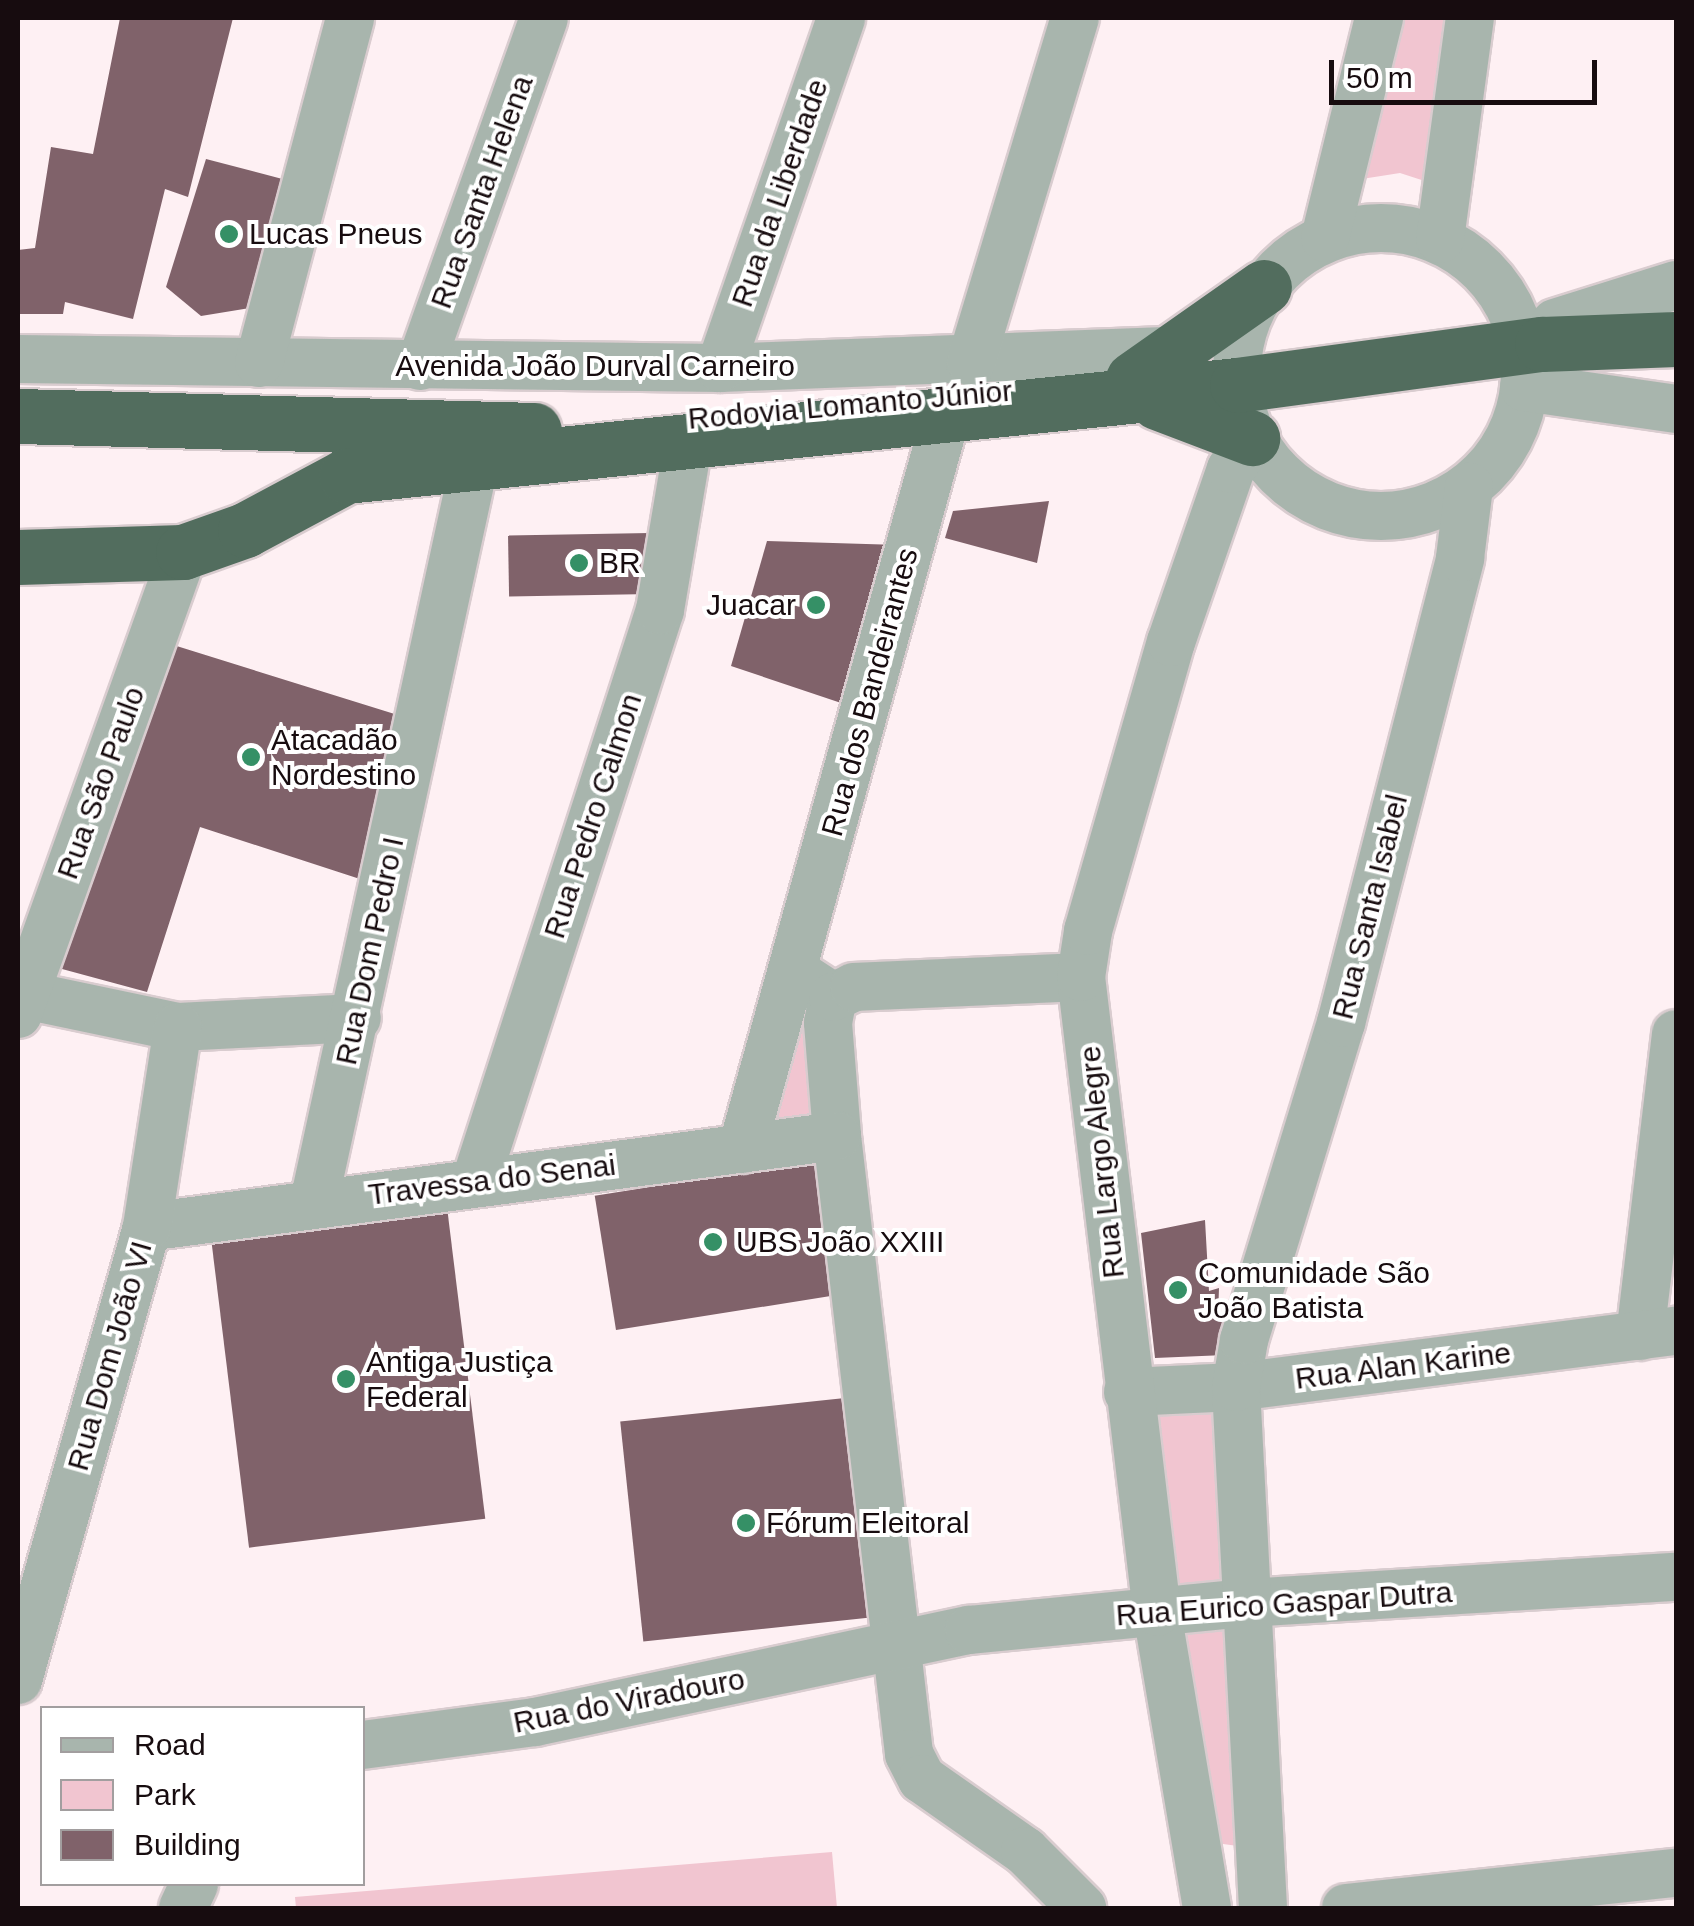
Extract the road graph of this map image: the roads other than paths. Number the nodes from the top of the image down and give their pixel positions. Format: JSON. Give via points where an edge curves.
{"nodes":[{"id":1,"x":350,"y":18,"type":"edge"},
{"id":2,"x":544,"y":18,"type":"edge"},
{"id":3,"x":841,"y":18,"type":"edge"},
{"id":4,"x":1075,"y":18,"type":"edge"},
{"id":5,"x":1379,"y":18,"type":"edge"},
{"id":6,"x":1470,"y":18,"type":"edge"},
{"id":7,"x":1325,"y":238,"type":"junction"},
{"id":8,"x":1440,"y":239,"type":"junction"},
{"id":9,"x":1264,"y":287,"type":"junction"},
{"id":10,"x":1672,"y":308,"type":"edge"},
{"id":11,"x":1530,"y":346,"type":"junction"},
{"id":12,"x":18,"y":360,"type":"edge"},
{"id":13,"x":971,"y":362,"type":"junction"},
{"id":14,"x":258,"y":364,"type":"junction"},
{"id":15,"x":420,"y":366,"type":"junction"},
{"id":16,"x":720,"y":368,"type":"junction"},
{"id":17,"x":1143,"y":374,"type":"junction"},
{"id":18,"x":1236,"y":376,"type":"junction"},
{"id":19,"x":1676,"y":409,"type":"edge"},
{"id":20,"x":947,"y":412,"type":"junction"},
{"id":21,"x":18,"y":416,"type":"edge"},
{"id":22,"x":1252,"y":438,"type":"junction"},
{"id":23,"x":688,"y":444,"type":"junction"},
{"id":24,"x":474,"y":464,"type":"junction"},
{"id":25,"x":1469,"y":487,"type":"junction"},
{"id":26,"x":183,"y":552,"type":"junction"},
{"id":27,"x":18,"y":557,"type":"edge"},
{"id":28,"x":794,"y":970,"type":"junction"},
{"id":29,"x":1082,"y":976,"type":"junction"},
{"id":30,"x":833,"y":997,"type":"junction"},
{"id":31,"x":21,"y":1005,"type":"edge"},
{"id":32,"x":357,"y":1018,"type":"junction"},
{"id":33,"x":178,"y":1027,"type":"junction"},
{"id":34,"x":1676,"y":1034,"type":"edge"},
{"id":35,"x":837,"y":1136,"type":"junction"},
{"id":36,"x":742,"y":1149,"type":"junction"},
{"id":37,"x":474,"y":1183,"type":"junction"},
{"id":38,"x":314,"y":1202,"type":"junction"},
{"id":39,"x":147,"y":1227,"type":"junction"},
{"id":40,"x":1658,"y":1334,"type":"edge"},
{"id":41,"x":1236,"y":1387,"type":"junction"},
{"id":42,"x":1128,"y":1392,"type":"junction"},
{"id":43,"x":1676,"y":1578,"type":"edge"},
{"id":44,"x":1246,"y":1603,"type":"junction"},
{"id":45,"x":1158,"y":1612,"type":"junction"},
{"id":46,"x":893,"y":1646,"type":"junction"},
{"id":47,"x":18,"y":1680,"type":"edge"},
{"id":48,"x":365,"y":1746,"type":"edge"},
{"id":49,"x":1676,"y":1872,"type":"edge"},
{"id":50,"x":1261,"y":1887,"type":"edge"},
{"id":51,"x":1204,"y":1892,"type":"edge"},
{"id":52,"x":1082,"y":1908,"type":"edge"},
{"id":53,"x":1346,"y":1908,"type":"edge"}],
"edges":[{"from":1,"to":14,"type":"street"},
{"from":2,"to":15,"type":"street","name":"Rua Santa Helena"},
{"from":3,"to":16,"type":"street","name":"Rua da Liberdade"},
{"from":4,"to":13,"type":"street"},
{"from":5,"to":7,"type":"street"},
{"from":6,"to":8,"type":"street"},
{"from":7,"to":8,"type":"street","via":[[1394,228]]},
{"from":7,"to":9,"type":"street"},
{"from":8,"to":11,"type":"street","via":[[1494,281]]},
{"from":9,"to":17,"type":"highway"},
{"from":9,"to":18,"type":"street"},
{"from":10,"to":11,"type":"highway","name":"Rodovia Lomanto Júnior"},
{"from":11,"to":18,"type":"highway","name":"Rodovia Lomanto Júnior"},
{"from":11,"to":19,"type":"street"},
{"from":11,"to":25,"type":"street","via":[[1510,435]]},
{"from":12,"to":14,"type":"street","name":"Avenida João Durval Carneiro"},
{"from":13,"to":16,"type":"street","name":"Avenida João Durval Carneiro"},
{"from":13,"to":17,"type":"street","name":"Avenida João Durval Carneiro"},
{"from":14,"to":15,"type":"street","name":"Avenida João Durval Carneiro"},
{"from":15,"to":16,"type":"street","name":"Avenida João Durval Carneiro"},
{"from":17,"to":18,"type":"highway","name":"Rodovia Lomanto Júnior"},
{"from":17,"to":20,"type":"highway","name":"Rodovia Lomanto Júnior"},
{"from":17,"to":21,"type":"highway","name":"Rodovia Lomanto Júnior","via":[[560,432]]},
{"from":17,"to":22,"type":"highway"},
{"from":18,"to":22,"type":"street"},
{"from":20,"to":23,"type":"highway","name":"Rodovia Lomanto Júnior"},
{"from":20,"to":28,"type":"street","name":"Rua dos Bandeirantes"},
{"from":22,"to":25,"type":"street","via":[[1276,472],[1310,498],[1349,514],[1391,516],[1432,508]]},
{"from":22,"to":29,"type":"street","name":"Rua Largo Alegre","via":[[1231,470],[1171,642],[1093,913]]},
{"from":23,"to":24,"type":"highway","name":"Rodovia Lomanto Júnior"},
{"from":23,"to":37,"type":"street","name":"Rua Pedro Calmon","via":[[660,610]]},
{"from":24,"to":26,"type":"highway","name":"Rodovia Lomanto Júnior","via":[[346,476],[246,530]]},
{"from":24,"to":32,"type":"street","name":"Rua Dom Pedro I"},
{"from":25,"to":41,"type":"street","name":"Rua Santa Isabel","via":[[1460,558],[1346,1004],[1244,1340]]},
{"from":26,"to":27,"type":"highway"},
{"from":26,"to":31,"type":"street","name":"Rua São Paulo"},
{"from":28,"to":30,"type":"street"},
{"from":28,"to":36,"type":"street","name":"Rua dos Bandeirantes"},
{"from":29,"to":30,"type":"street","via":[[854,987]]},
{"from":29,"to":42,"type":"street","name":"Rua Largo Alegre"},
{"from":30,"to":35,"type":"street","via":[[828,1023]]},
{"from":31,"to":33,"type":"street"},
{"from":32,"to":33,"type":"street"},
{"from":32,"to":38,"type":"street","name":"Rua Dom Pedro I"},
{"from":33,"to":39,"type":"street","name":"Rua Dom João VI"},
{"from":34,"to":40,"type":"street"},
{"from":35,"to":36,"type":"street","name":"Travessa do Senai"},
{"from":35,"to":46,"type":"street"},
{"from":36,"to":37,"type":"street","name":"Travessa do Senai"},
{"from":37,"to":38,"type":"street","name":"Travessa do Senai"},
{"from":38,"to":39,"type":"street","name":"Travessa do Senai"},
{"from":39,"to":47,"type":"street","name":"Rua Dom João VI"},
{"from":40,"to":41,"type":"street","name":"Rua Alan Karine"},
{"from":41,"to":42,"type":"street","name":"Rua Alan Karine"},
{"from":41,"to":44,"type":"street"},
{"from":42,"to":45,"type":"street","name":"Rua Largo Alegre"},
{"from":43,"to":44,"type":"street","name":"Rua Eurico Gaspar Dutra"},
{"from":44,"to":45,"type":"street","name":"Rua Eurico Gaspar Dutra"},
{"from":44,"to":50,"type":"street"},
{"from":45,"to":46,"type":"street","name":"Rua Eurico Gaspar Dutra","via":[[969,1630]]},
{"from":45,"to":51,"type":"street","name":"Rua Largo Alegre"},
{"from":46,"to":48,"type":"street","name":"Rua do Viradouro","via":[[536,1722]]},
{"from":46,"to":52,"type":"street","via":[[908,1754],[936,1792],[976,1812]]},
{"from":49,"to":53,"type":"street"},
{"from":50,"to":51,"type":"street"}]}
